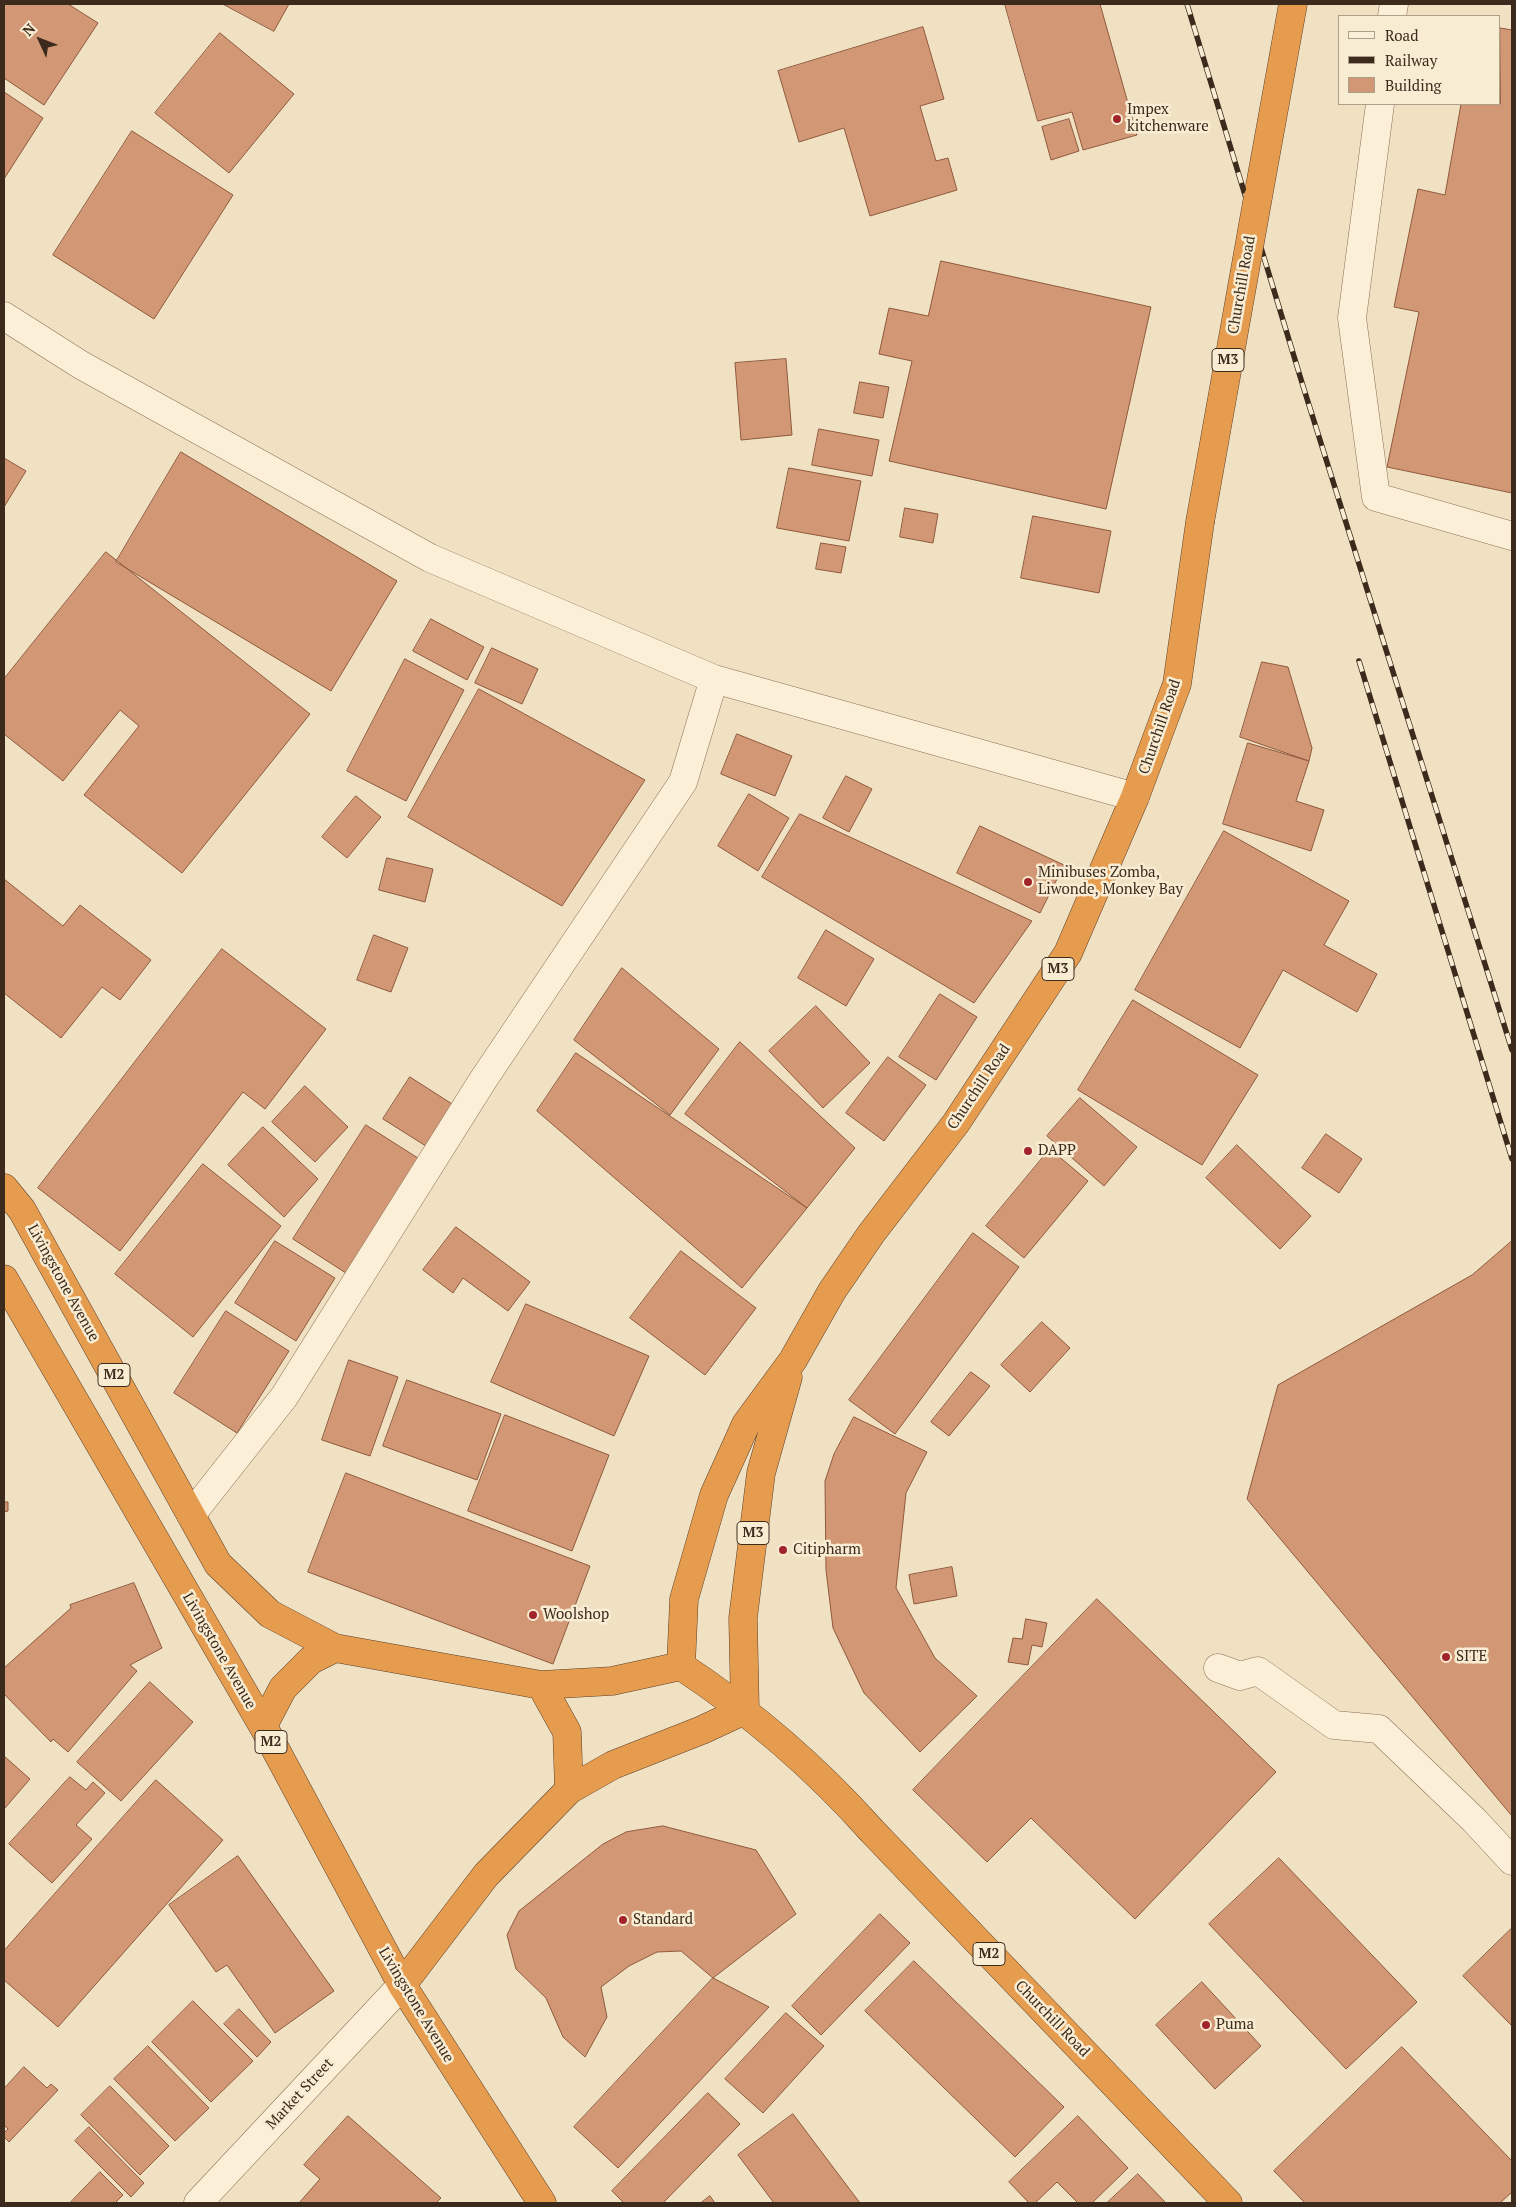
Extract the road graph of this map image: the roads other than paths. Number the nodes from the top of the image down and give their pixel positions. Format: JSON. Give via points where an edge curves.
{"nodes":[{"id":1,"x":1293,"y":4,"type":"edge"},
{"id":2,"x":1380,"y":105,"type":"edge"},
{"id":3,"x":4,"y":316,"type":"edge"},
{"id":4,"x":1512,"y":536,"type":"edge"},
{"id":5,"x":714,"y":680,"type":"junction"},
{"id":6,"x":1135,"y":797,"type":"junction"},
{"id":7,"x":4,"y":1188,"type":"edge"},
{"id":8,"x":4,"y":1279,"type":"edge"},
{"id":9,"x":793,"y":1360,"type":"junction"},
{"id":10,"x":191,"y":1515,"type":"junction"},
{"id":11,"x":335,"y":1648,"type":"junction"},
{"id":12,"x":681,"y":1666,"type":"junction"},
{"id":13,"x":1218,"y":1668,"type":"dead end"},
{"id":14,"x":541,"y":1685,"type":"junction"},
{"id":15,"x":745,"y":1710,"type":"junction"},
{"id":16,"x":263,"y":1726,"type":"junction"},
{"id":17,"x":569,"y":1790,"type":"junction"},
{"id":18,"x":1512,"y":1861,"type":"edge"},
{"id":19,"x":402,"y":1985,"type":"junction"},
{"id":20,"x":198,"y":2203,"type":"edge"},
{"id":21,"x":542,"y":2203,"type":"edge"},
{"id":22,"x":1228,"y":2203,"type":"edge"}],
"edges":[{"from":1,"to":6,"type":"highway","name":"Churchill Road","number":"M3","bridge":true,"via":[[1200,522],[1177,684]]},
{"from":2,"to":4,"type":"street","via":[[1352,318],[1376,497]]},
{"from":3,"to":5,"type":"street","via":[[81,365],[430,558]]},
{"from":5,"to":6,"type":"street"},
{"from":5,"to":10,"type":"street","via":[[682,782],[483,1080],[284,1397]]},
{"from":6,"to":9,"type":"highway","name":"Churchill Road","number":"M3","via":[[1068,953],[956,1123],[832,1291]]},
{"from":7,"to":10,"type":"highway","name":"Livingstone Avenue","number":"M2","via":[[22,1210]]},
{"from":8,"to":16,"type":"highway","name":"Livingstone Avenue","number":"M2"},
{"from":9,"to":12,"type":"highway","number":"M3","via":[[746,1424],[714,1495],[684,1599]]},
{"from":9,"to":15,"type":"highway","number":"M3","via":[[761,1474],[743,1618]]},
{"from":10,"to":11,"type":"highway","name":"Livingstone Avenue","number":"M2","via":[[218,1564],[270,1614]]},
{"from":11,"to":14,"type":"highway","number":"M2"},
{"from":11,"to":16,"type":"highway","via":[[311,1660],[283,1688]]},
{"from":12,"to":14,"type":"highway","number":"M2","via":[[612,1681]]},
{"from":12,"to":15,"type":"highway","number":"M2"},
{"from":13,"to":18,"type":"street","via":[[1240,1676],[1258,1671],[1334,1725],[1379,1729]]},
{"from":14,"to":17,"type":"highway","via":[[567,1732]]},
{"from":15,"to":17,"type":"highway","via":[[612,1765]]},
{"from":15,"to":22,"type":"highway","name":"Churchill Road","number":"M2","via":[[840,1796]]},
{"from":16,"to":19,"type":"highway","name":"Livingstone Avenue","number":"M2"},
{"from":17,"to":19,"type":"highway","via":[[486,1875]]},
{"from":19,"to":20,"type":"street","name":"Market Street"},
{"from":19,"to":21,"type":"highway","name":"Livingstone Avenue","number":"M2"}]}
